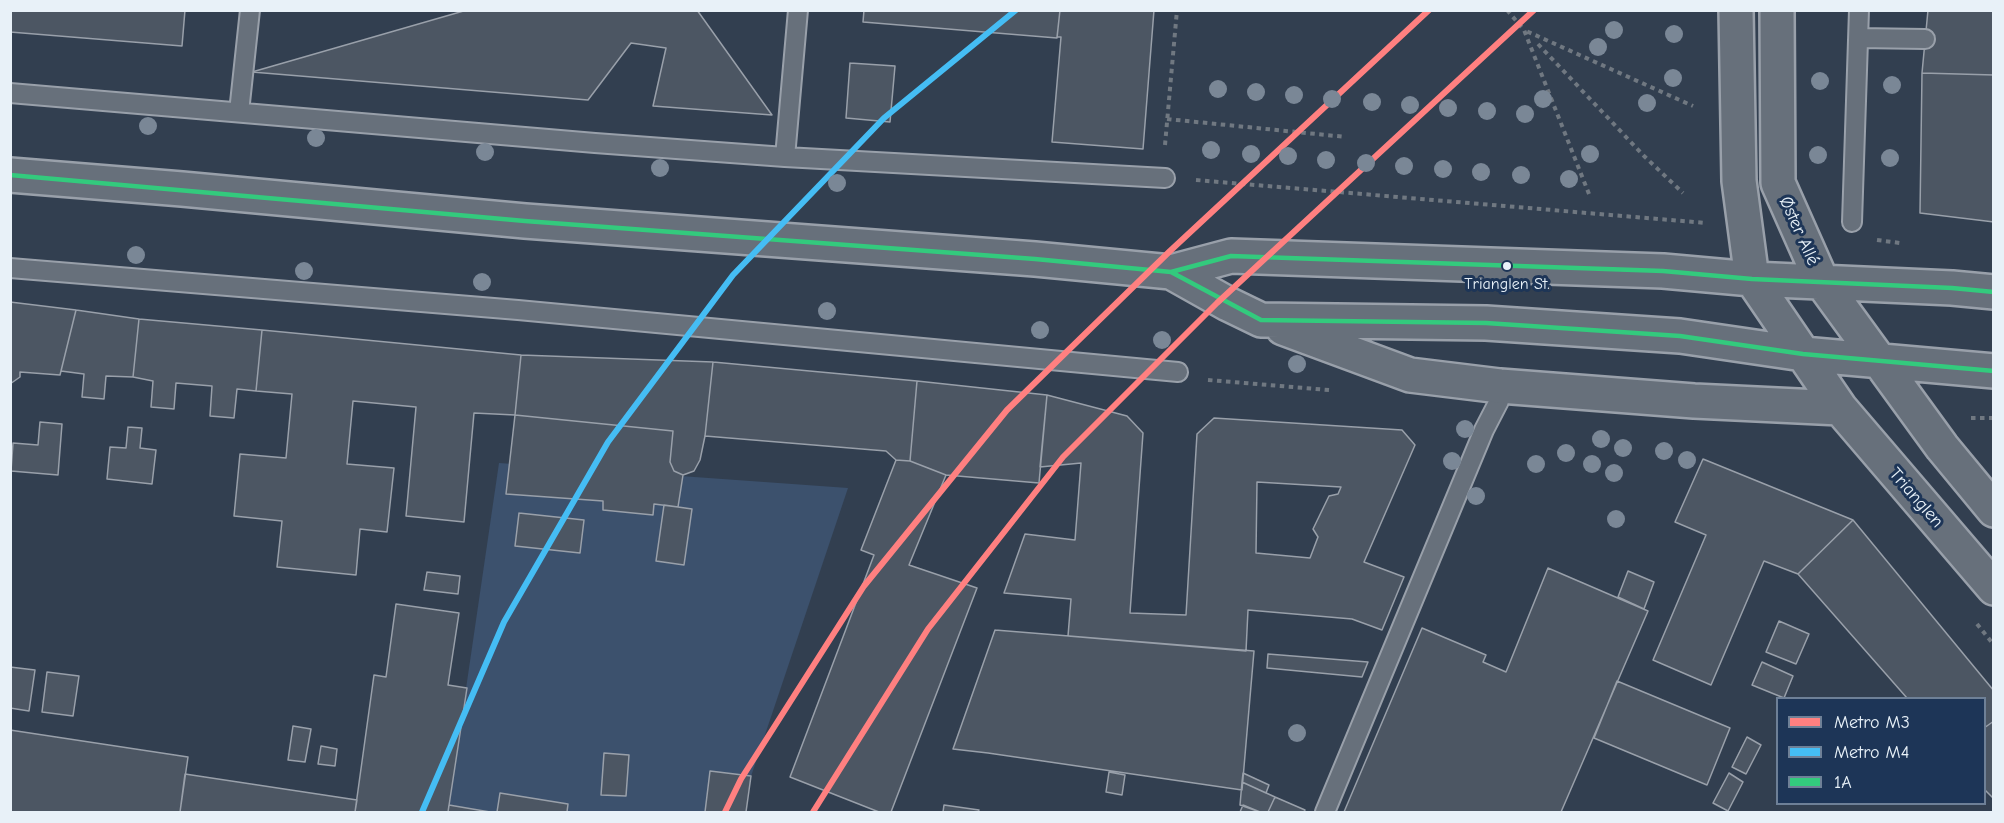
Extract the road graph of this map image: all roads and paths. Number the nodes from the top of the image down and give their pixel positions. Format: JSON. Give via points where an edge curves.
{"nodes":[{"id":1,"x":250,"y":10,"type":"edge"},
{"id":2,"x":798,"y":10,"type":"edge"},
{"id":3,"x":1177,"y":10,"type":"edge"},
{"id":4,"x":1507,"y":10,"type":"edge"},
{"id":5,"x":1736,"y":10,"type":"edge"},
{"id":6,"x":1777,"y":10,"type":"edge"},
{"id":7,"x":1859,"y":10,"type":"edge"},
{"id":8,"x":1524,"y":30,"type":"junction"},
{"id":9,"x":1858,"y":38,"type":"junction"},
{"id":10,"x":1925,"y":39,"type":"dead end"},
{"id":11,"x":1538,"y":44,"type":"dead end"},
{"id":12,"x":10,"y":93,"type":"edge"},
{"id":13,"x":1693,"y":106,"type":"dead end"},
{"id":14,"x":240,"y":112,"type":"junction"},
{"id":15,"x":1167,"y":119,"type":"junction"},
{"id":16,"x":1346,"y":137,"type":"dead end"},
{"id":17,"x":1165,"y":150,"type":"dead end"},
{"id":18,"x":784,"y":157,"type":"junction"},
{"id":19,"x":10,"y":176,"type":"edge"},
{"id":20,"x":1165,"y":178,"type":"joint"},
{"id":21,"x":1683,"y":193,"type":"dead end"},
{"id":22,"x":1589,"y":194,"type":"dead end"},
{"id":23,"x":1636,"y":216,"type":"dead end"},
{"id":24,"x":1852,"y":222,"type":"dead end"},
{"id":25,"x":10,"y":268,"type":"edge"},
{"id":26,"x":1171,"y":272,"type":"junction"},
{"id":27,"x":1752,"y":279,"type":"junction"},
{"id":28,"x":1822,"y":282,"type":"junction"},
{"id":29,"x":1994,"y":292,"type":"edge"},
{"id":30,"x":1261,"y":320,"type":"junction"},
{"id":31,"x":1803,"y":354,"type":"junction"},
{"id":32,"x":1879,"y":361,"type":"junction"},
{"id":33,"x":1994,"y":371,"type":"edge"},
{"id":34,"x":1178,"y":372,"type":"dead end"},
{"id":35,"x":1500,"y":386,"type":"junction"},
{"id":36,"x":1840,"y":408,"type":"junction"},
{"id":37,"x":1994,"y":510,"type":"edge"},
{"id":38,"x":1994,"y":588,"type":"edge"},
{"id":39,"x":1325,"y":813,"type":"edge"}],
"edges":[{"from":1,"to":14,"type":"lane"},
{"from":2,"to":18,"type":"lane"},
{"from":3,"to":15,"type":"path"},
{"from":4,"to":8,"type":"path"},
{"from":5,"to":27,"type":"street","via":[[1739,181]]},
{"from":6,"to":28,"type":"street","name":"Øster Allé","via":[[1778,183]]},
{"from":7,"to":9,"type":"lane"},
{"from":8,"to":13,"type":"path"},
{"from":8,"to":22,"type":"path"},
{"from":9,"to":10,"type":"lane"},
{"from":9,"to":24,"type":"lane"},
{"from":11,"to":21,"type":"path"},
{"from":12,"to":14,"type":"lane"},
{"from":14,"to":18,"type":"lane"},
{"from":15,"to":16,"type":"path"},
{"from":15,"to":17,"type":"path"},
{"from":18,"to":20,"type":"lane"},
{"from":19,"to":26,"type":"street"},
{"from":20,"to":23,"type":"path"},
{"from":25,"to":34,"type":"lane","via":[[530,311]]},
{"from":26,"to":27,"type":"street","via":[[1231,256],[1663,271]]},
{"from":26,"to":30,"type":"street"},
{"from":27,"to":28,"type":"street"},
{"from":27,"to":31,"type":"street"},
{"from":28,"to":29,"type":"street"},
{"from":28,"to":32,"type":"street","name":"Øster Allé"},
{"from":30,"to":31,"type":"street","via":[[1486,323],[1680,336]]},
{"from":30,"to":35,"type":"street","via":[[1410,375]]},
{"from":31,"to":32,"type":"street"},
{"from":31,"to":36,"type":"street"},
{"from":32,"to":33,"type":"street"},
{"from":32,"to":37,"type":"street","name":"Øster Allé"},
{"from":35,"to":36,"type":"street"},
{"from":35,"to":39,"type":"lane","via":[[1499,401]]},
{"from":36,"to":38,"type":"street","name":"Trianglen"}]}
